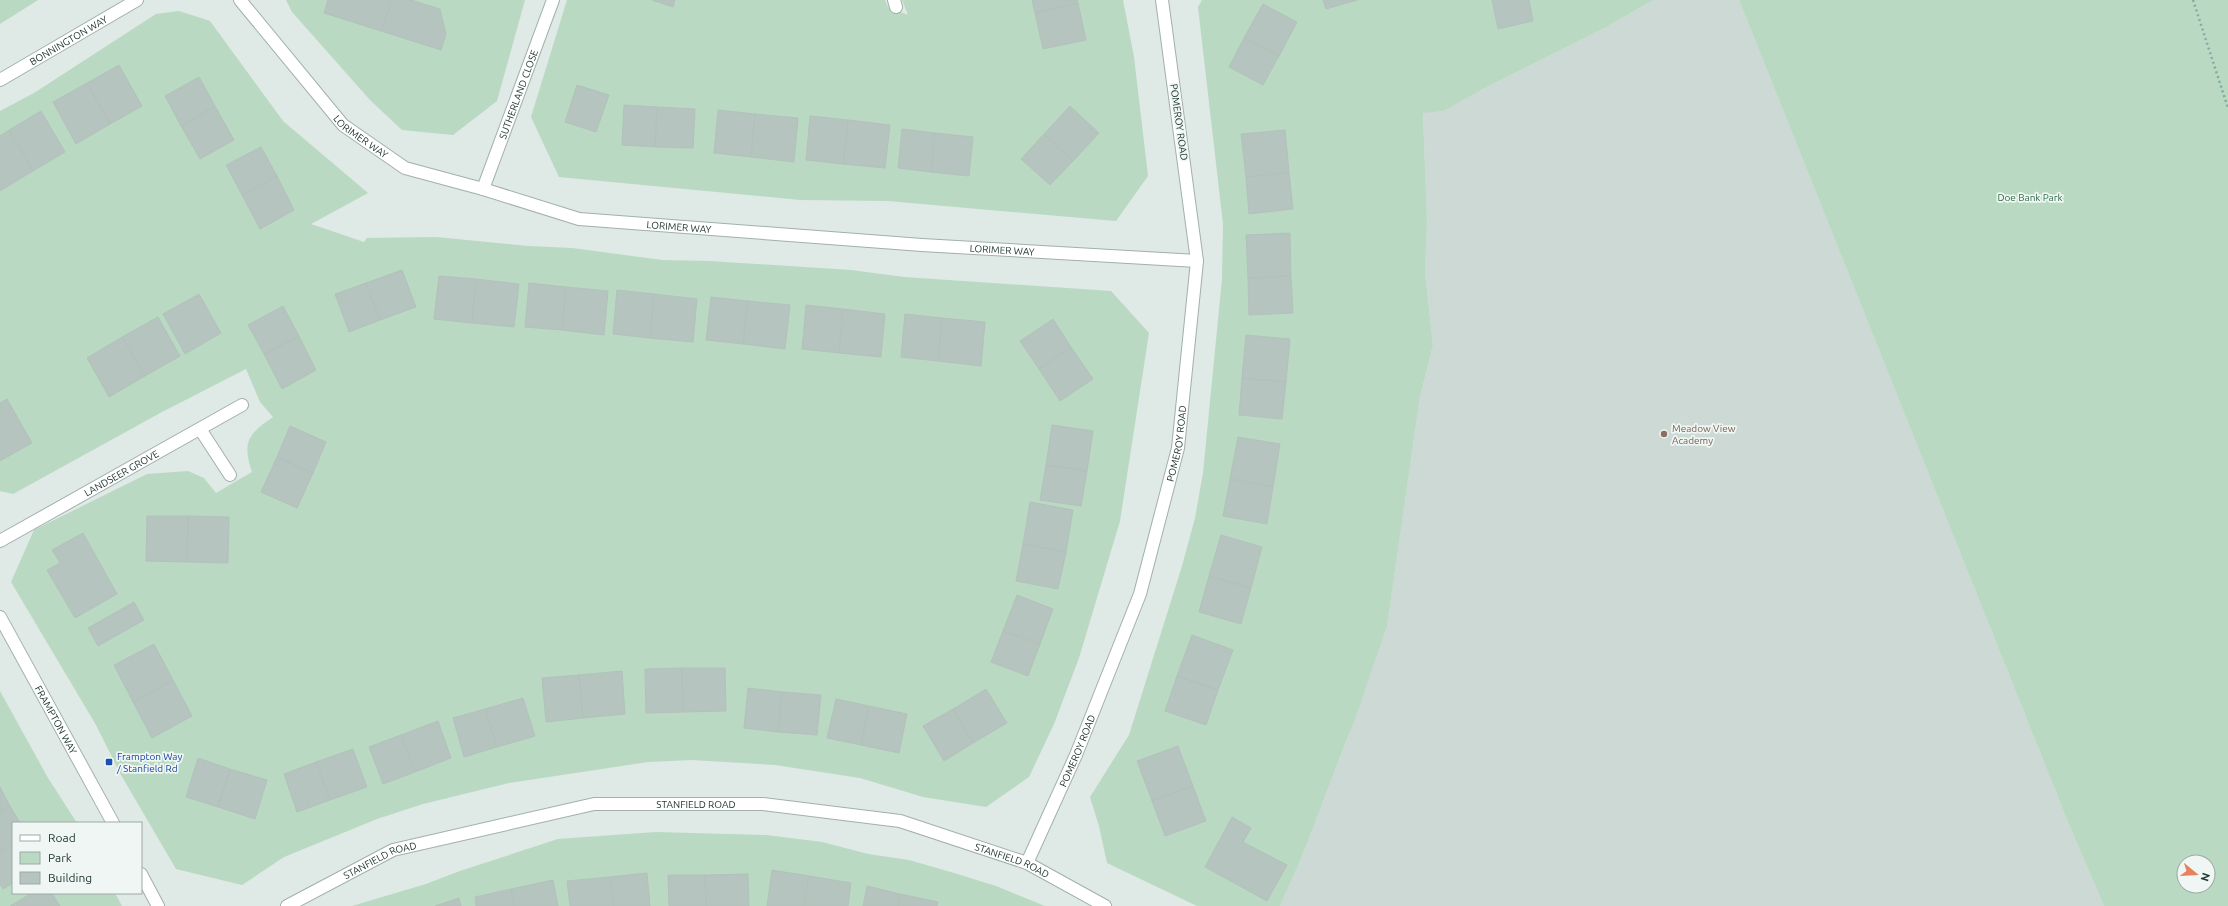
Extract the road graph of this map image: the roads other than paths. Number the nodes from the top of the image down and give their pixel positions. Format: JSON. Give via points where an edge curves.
{"nodes":[{"id":1,"x":137,"y":0,"type":"edge"},
{"id":2,"x":240,"y":0,"type":"edge"},
{"id":3,"x":553,"y":0,"type":"edge"},
{"id":4,"x":1162,"y":0,"type":"edge"},
{"id":5,"x":0,"y":80,"type":"edge"},
{"id":6,"x":483,"y":189,"type":"junction"},
{"id":7,"x":1197,"y":261,"type":"junction"},
{"id":8,"x":242,"y":405,"type":"dead end"},
{"id":9,"x":200,"y":429,"type":"junction"},
{"id":10,"x":230,"y":475,"type":"dead end"},
{"id":11,"x":0,"y":541,"type":"edge"},
{"id":12,"x":0,"y":617,"type":"edge"},
{"id":13,"x":112,"y":822,"type":"edge"},
{"id":14,"x":1027,"y":863,"type":"junction"},
{"id":15,"x":142,"y":876,"type":"edge"},
{"id":16,"x":158,"y":906,"type":"edge"},
{"id":17,"x":287,"y":906,"type":"edge"},
{"id":18,"x":1105,"y":906,"type":"edge"}],
"edges":[{"from":1,"to":5,"type":"street","name":"BONNINGTON WAY"},
{"from":2,"to":6,"type":"street","name":"LORIMER WAY","via":[[343,125],[405,168]]},
{"from":3,"to":6,"type":"street","name":"SUTHERLAND CLOSE"},
{"from":4,"to":7,"type":"street","name":"POMEROY ROAD"},
{"from":6,"to":7,"type":"street","name":"LORIMER WAY","via":[[579,219],[922,245]]},
{"from":7,"to":14,"type":"street","name":"POMEROY ROAD","via":[[1178,448],[1140,594],[1076,755]]},
{"from":8,"to":9,"type":"street","name":"LANDSEER GROVE"},
{"from":9,"to":10,"type":"street"},
{"from":9,"to":11,"type":"street","name":"LANDSEER GROVE"},
{"from":12,"to":13,"type":"street","name":"FRAMPTON WAY"},
{"from":14,"to":17,"type":"street","name":"STANFIELD ROAD","via":[[900,821],[763,804],[594,804],[393,850]]},
{"from":14,"to":18,"type":"street","name":"STANFIELD ROAD"},
{"from":15,"to":16,"type":"street"}]}
